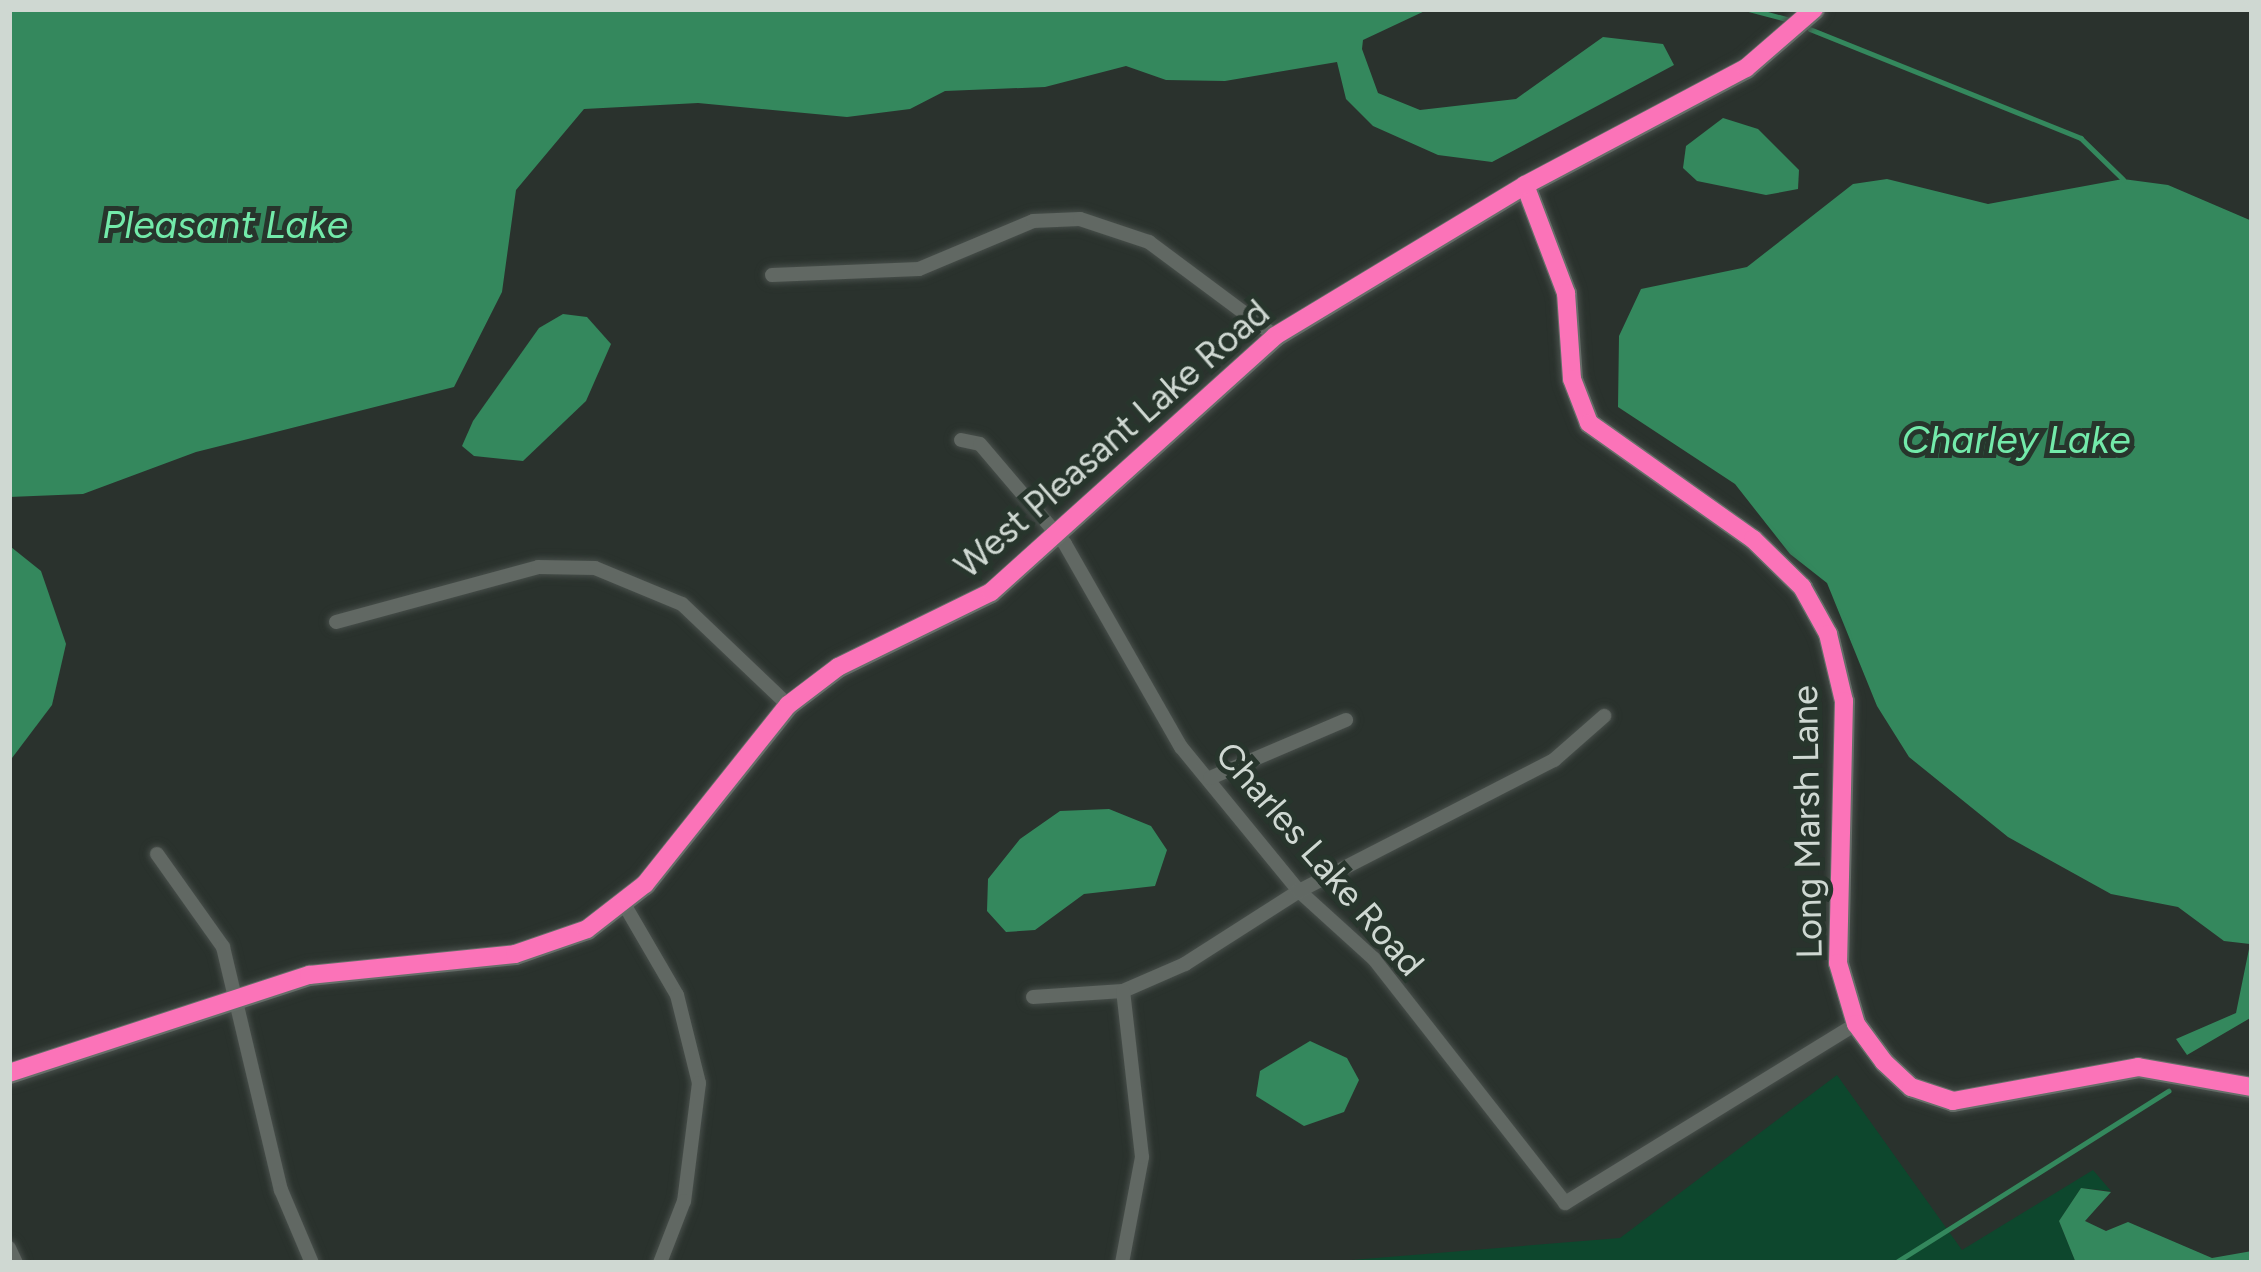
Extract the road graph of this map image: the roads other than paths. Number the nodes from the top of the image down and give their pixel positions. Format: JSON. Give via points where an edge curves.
{"nodes":[{"id":1,"x":1814,"y":9,"type":"edge"},
{"id":2,"x":1525,"y":185,"type":"junction"},
{"id":3,"x":772,"y":275,"type":"dead end"},
{"id":4,"x":1275,"y":336,"type":"junction"},
{"id":5,"x":962,"y":440,"type":"dead end"},
{"id":6,"x":1058,"y":536,"type":"junction"},
{"id":7,"x":336,"y":622,"type":"dead end"},
{"id":8,"x":788,"y":705,"type":"junction"},
{"id":9,"x":1604,"y":716,"type":"dead end"},
{"id":10,"x":1346,"y":720,"type":"dead end"},
{"id":11,"x":1210,"y":778,"type":"junction"},
{"id":12,"x":157,"y":854,"type":"dead end"},
{"id":13,"x":1299,"y":890,"type":"junction"},
{"id":14,"x":624,"y":904,"type":"junction"},
{"id":15,"x":1123,"y":991,"type":"junction"},
{"id":16,"x":236,"y":995,"type":"junction"},
{"id":17,"x":1033,"y":997,"type":"dead end"},
{"id":18,"x":1856,"y":1024,"type":"junction"},
{"id":19,"x":9,"y":1073,"type":"edge"},
{"id":20,"x":2252,"y":1087,"type":"edge"},
{"id":21,"x":9,"y":1247,"type":"edge"},
{"id":22,"x":16,"y":1263,"type":"edge"},
{"id":23,"x":312,"y":1263,"type":"edge"},
{"id":24,"x":660,"y":1263,"type":"edge"},
{"id":25,"x":1122,"y":1263,"type":"edge"}],
"edges":[{"from":1,"to":2,"type":"street","name":"West Pleasant Lake Road","via":[[1746,68]]},
{"from":2,"to":4,"type":"street","name":"West Pleasant Lake Road"},
{"from":2,"to":18,"type":"street","name":"Long Marsh Lane","via":[[1566,290],[1572,379],[1589,423],[1753,538],[1802,587],[1828,634],[1844,701],[1834,929]]},
{"from":3,"to":4,"type":"street","via":[[919,269],[1033,221],[1080,219],[1148,242]]},
{"from":4,"to":6,"type":"street","name":"West Pleasant Lake Road"},
{"from":5,"to":6,"type":"street","name":"Charles Lake Road","via":[[980,444]]},
{"from":6,"to":8,"type":"street","name":"West Pleasant Lake Road","via":[[981,599],[864,652]]},
{"from":6,"to":11,"type":"street","name":"Charles Lake Road","via":[[1161,716]]},
{"from":7,"to":8,"type":"street","via":[[538,567],[595,568],[682,604]]},
{"from":8,"to":14,"type":"street","name":"West Pleasant Lake Road"},
{"from":9,"to":13,"type":"street","via":[[1554,760]]},
{"from":10,"to":11,"type":"street"},
{"from":11,"to":13,"type":"street","name":"Charles Lake Road"},
{"from":12,"to":16,"type":"street","via":[[213,924]]},
{"from":13,"to":15,"type":"street","via":[[1210,951]]},
{"from":13,"to":18,"type":"street","name":"Charles Lake Road","via":[[1374,959],[1565,1203]]},
{"from":14,"to":16,"type":"street","name":"West Pleasant Lake Road","via":[[537,949],[358,967]]},
{"from":14,"to":24,"type":"street","via":[[677,995],[696,1053],[684,1201]]},
{"from":15,"to":17,"type":"street"},
{"from":15,"to":25,"type":"street","via":[[1142,1156]]},
{"from":16,"to":19,"type":"street","name":"West Pleasant Lake Road"},
{"from":16,"to":23,"type":"street","via":[[277,1177]]},
{"from":18,"to":20,"type":"street","via":[[1895,1075],[1953,1101],[2138,1067]]},
{"from":21,"to":22,"type":"street"}]}
